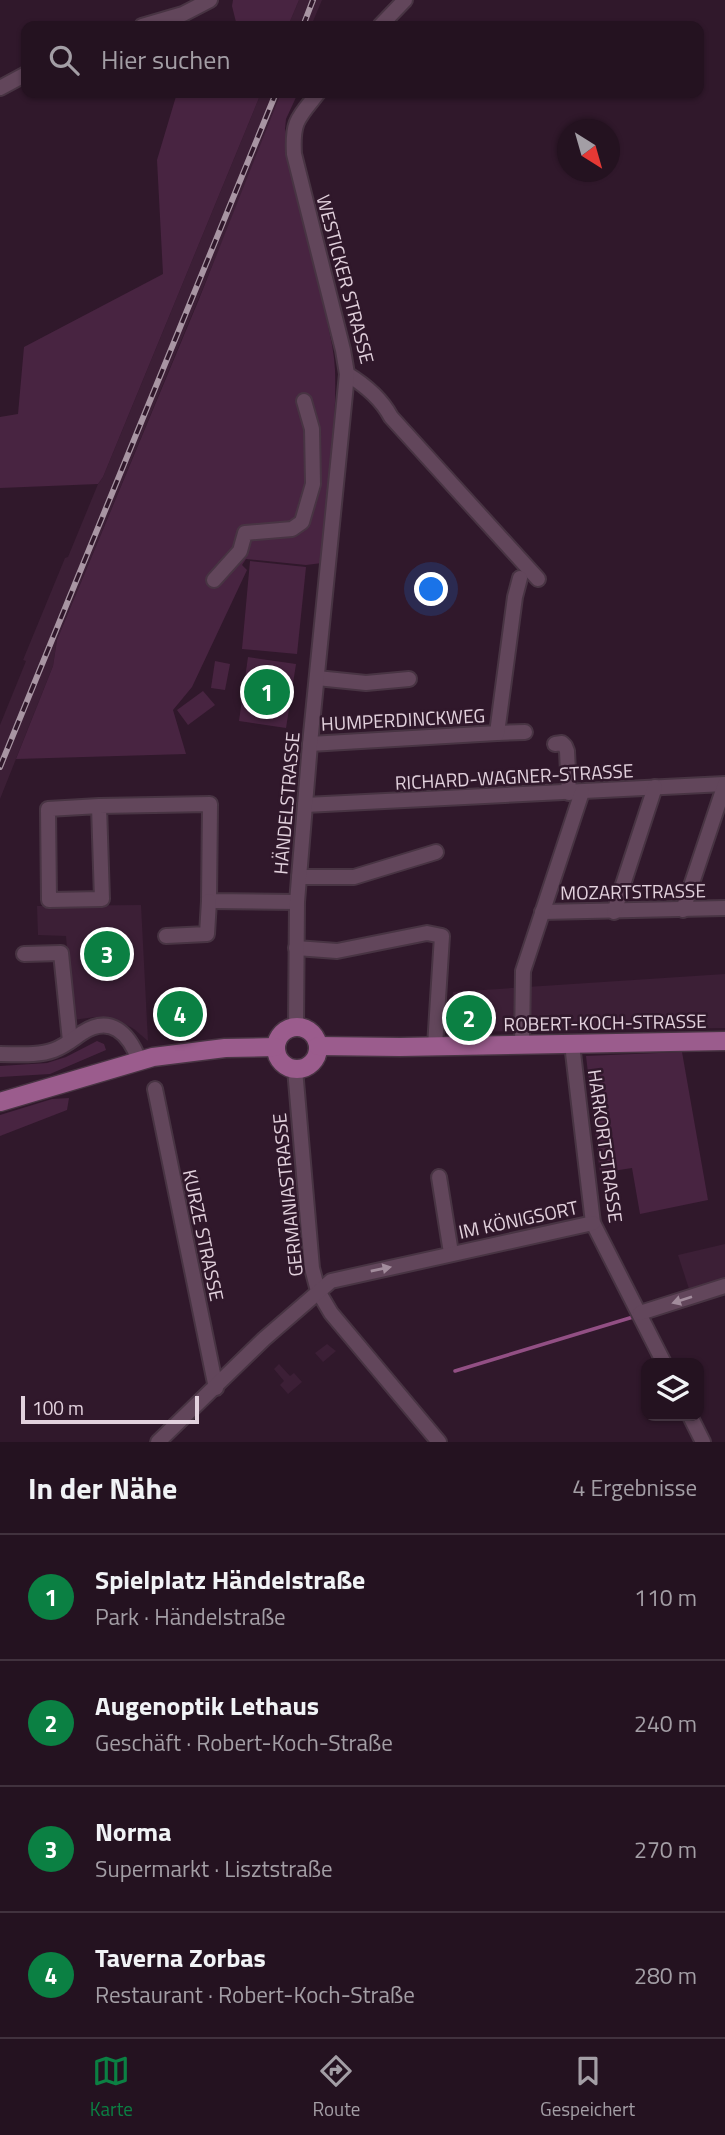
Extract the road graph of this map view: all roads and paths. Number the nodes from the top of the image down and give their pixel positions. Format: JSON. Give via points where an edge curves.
{"nodes":[{"id":1,"x":210,"y":0,"type":"edge"},
{"id":2,"x":405,"y":0,"type":"edge"},
{"id":3,"x":159,"y":21,"type":"edge"},
{"id":4,"x":385,"y":21,"type":"edge"},
{"id":5,"x":21,"y":77,"type":"edge"},
{"id":6,"x":0,"y":88,"type":"edge"},
{"id":7,"x":314,"y":98,"type":"edge"},
{"id":8,"x":347,"y":374,"type":"junction"},
{"id":9,"x":304,"y":401,"type":"dead end"},
{"id":10,"x":520,"y":578,"type":"dead end"},
{"id":11,"x":538,"y":579,"type":"dead end"},
{"id":12,"x":215,"y":580,"type":"dead end"},
{"id":13,"x":409,"y":679,"type":"dead end"},
{"id":14,"x":316,"y":683,"type":"junction"},
{"id":15,"x":356,"y":691,"type":"dead end"},
{"id":16,"x":525,"y":732,"type":"dead end"},
{"id":17,"x":497,"y":733,"type":"junction"},
{"id":18,"x":310,"y":744,"type":"junction"},
{"id":19,"x":555,"y":744,"type":"dead end"},
{"id":20,"x":725,"y":784,"type":"edge"},
{"id":21,"x":655,"y":788,"type":"junction"},
{"id":22,"x":576,"y":792,"type":"junction"},
{"id":23,"x":99,"y":806,"type":"junction"},
{"id":24,"x":305,"y":806,"type":"junction"},
{"id":25,"x":436,"y":852,"type":"dead end"},
{"id":26,"x":299,"y":877,"type":"junction"},
{"id":27,"x":209,"y":901,"type":"junction"},
{"id":28,"x":297,"y":902,"type":"junction"},
{"id":29,"x":725,"y":908,"type":"edge"},
{"id":30,"x":683,"y":910,"type":"junction"},
{"id":31,"x":542,"y":912,"type":"junction"},
{"id":32,"x":614,"y":912,"type":"junction"},
{"id":33,"x":166,"y":936,"type":"dead end"},
{"id":34,"x":296,"y":948,"type":"junction"},
{"id":35,"x":23,"y":954,"type":"dead end"},
{"id":36,"x":296,"y":1026,"type":"junction"},
{"id":37,"x":70,"y":1041,"type":"junction"},
{"id":38,"x":725,"y":1041,"type":"edge"},
{"id":39,"x":572,"y":1044,"type":"junction"},
{"id":40,"x":522,"y":1045,"type":"junction"},
{"id":41,"x":318,"y":1046,"type":"junction"},
{"id":42,"x":435,"y":1046,"type":"junction"},
{"id":43,"x":275,"y":1047,"type":"junction"},
{"id":44,"x":0,"y":1054,"type":"edge"},
{"id":45,"x":139,"y":1060,"type":"junction"},
{"id":46,"x":295,"y":1069,"type":"junction"},
{"id":47,"x":155,"y":1089,"type":"dead end"},
{"id":48,"x":0,"y":1102,"type":"edge"},
{"id":49,"x":439,"y":1177,"type":"dead end"},
{"id":50,"x":593,"y":1223,"type":"junction"},
{"id":51,"x":451,"y":1254,"type":"junction"},
{"id":52,"x":725,"y":1286,"type":"edge"},
{"id":53,"x":317,"y":1291,"type":"junction"},
{"id":54,"x":640,"y":1313,"type":"junction"},
{"id":55,"x":662,"y":1358,"type":"edge"},
{"id":56,"x":216,"y":1388,"type":"junction"},
{"id":57,"x":692,"y":1421,"type":"edge"},
{"id":58,"x":158,"y":1442,"type":"edge"},
{"id":59,"x":439,"y":1442,"type":"edge"},
{"id":60,"x":703,"y":1442,"type":"edge"}],
"edges":[{"from":1,"to":3,"type":"street"},
{"from":2,"to":4,"type":"street"},
{"from":5,"to":6,"type":"street"},
{"from":7,"to":8,"type":"street","name":"WESTICKER STRASSE","via":[[293,132],[294,154]]},
{"from":8,"to":11,"type":"street","name":"WESTICKER STRASSE","via":[[377,397]]},
{"from":8,"to":14,"type":"street","name":"HÄNDELSTRASSE"},
{"from":9,"to":12,"type":"street","via":[[312,429],[313,484],[302,522],[292,529],[245,533],[240,551]]},
{"from":10,"to":17,"type":"street","name":"HUMPERDINCKWEG"},
{"from":13,"to":14,"type":"street"},
{"from":14,"to":15,"type":"street"},
{"from":14,"to":18,"type":"street","name":"HÄNDELSTRASSE"},
{"from":16,"to":17,"type":"street","name":"HUMPERDINCKWEG"},
{"from":17,"to":18,"type":"street","name":"HUMPERDINCKWEG"},
{"from":18,"to":24,"type":"street","name":"HÄNDELSTRASSE"},
{"from":19,"to":22,"type":"street","via":[[565,746]]},
{"from":20,"to":21,"type":"street","name":"RICHARD-WAGNER-STRASSE"},
{"from":20,"to":30,"type":"street"},
{"from":21,"to":22,"type":"street","name":"RICHARD-WAGNER-STRASSE"},
{"from":21,"to":32,"type":"street"},
{"from":22,"to":24,"type":"street","name":"RICHARD-WAGNER-STRASSE"},
{"from":22,"to":31,"type":"street"},
{"from":23,"to":23,"type":"street","via":[[48,809],[49,900],[103,899]]},
{"from":23,"to":27,"type":"street","via":[[210,804]]},
{"from":24,"to":26,"type":"street","name":"HÄNDELSTRASSE"},
{"from":25,"to":26,"type":"street","via":[[354,877]]},
{"from":26,"to":28,"type":"street","name":"HÄNDELSTRASSE"},
{"from":27,"to":28,"type":"street"},
{"from":27,"to":33,"type":"street","via":[[207,934]]},
{"from":28,"to":34,"type":"street","name":"HÄNDELSTRASSE"},
{"from":29,"to":30,"type":"street","name":"MOZARTSTRASSE"},
{"from":30,"to":32,"type":"street","name":"MOZARTSTRASSE"},
{"from":31,"to":32,"type":"street","name":"MOZARTSTRASSE"},
{"from":31,"to":40,"type":"street","via":[[523,971]]},
{"from":34,"to":36,"type":"street","name":"HÄNDELSTRASSE"},
{"from":34,"to":42,"type":"street","via":[[337,951],[427,933],[442,936]]},
{"from":35,"to":37,"type":"street","via":[[61,953]]},
{"from":36,"to":41,"type":"main road","via":[[308,1029]]},
{"from":36,"to":43,"type":"main road","via":[[284,1030]]},
{"from":37,"to":44,"type":"street","via":[[48,1052]]},
{"from":37,"to":45,"type":"street","via":[[93,1027],[112,1027],[129,1037]]},
{"from":38,"to":39,"type":"main road","name":"ROBERT-KOCH-STRASSE"},
{"from":39,"to":40,"type":"main road","name":"ROBERT-KOCH-STRASSE"},
{"from":39,"to":50,"type":"street","name":"HARKORTSTRASSE"},
{"from":40,"to":42,"type":"main road","name":"ROBERT-KOCH-STRASSE"},
{"from":41,"to":42,"type":"main road","name":"ROBERT-KOCH-STRASSE"},
{"from":41,"to":46,"type":"main road","via":[[314,1060]]},
{"from":43,"to":45,"type":"main road","via":[[210,1049]]},
{"from":43,"to":46,"type":"main road","via":[[283,1064]]},
{"from":45,"to":48,"type":"main road"},
{"from":46,"to":53,"type":"street","name":"GERMANIASTRASSE"},
{"from":47,"to":56,"type":"street","name":"KURZE STRASSE"},
{"from":49,"to":51,"type":"street","name":"IM KÖNIGSORT"},
{"from":50,"to":51,"type":"street","name":"IM KÖNIGSORT"},
{"from":50,"to":54,"type":"street","name":"HARKORTSTRASSE"},
{"from":53,"to":51,"type":"street","name":"IM KÖNIGSORT","one_way":true,"via":[[345,1277]]},
{"from":52,"to":54,"type":"street","one_way":true},
{"from":53,"to":56,"type":"street","name":"IM KÖNIGSORT"},
{"from":53,"to":59,"type":"street","name":"GERMANIASTRASSE"},
{"from":54,"to":55,"type":"street","name":"HARKORTSTRASSE"},
{"from":56,"to":58,"type":"street","name":"IM KÖNIGSORT"},
{"from":57,"to":60,"type":"street"}]}
